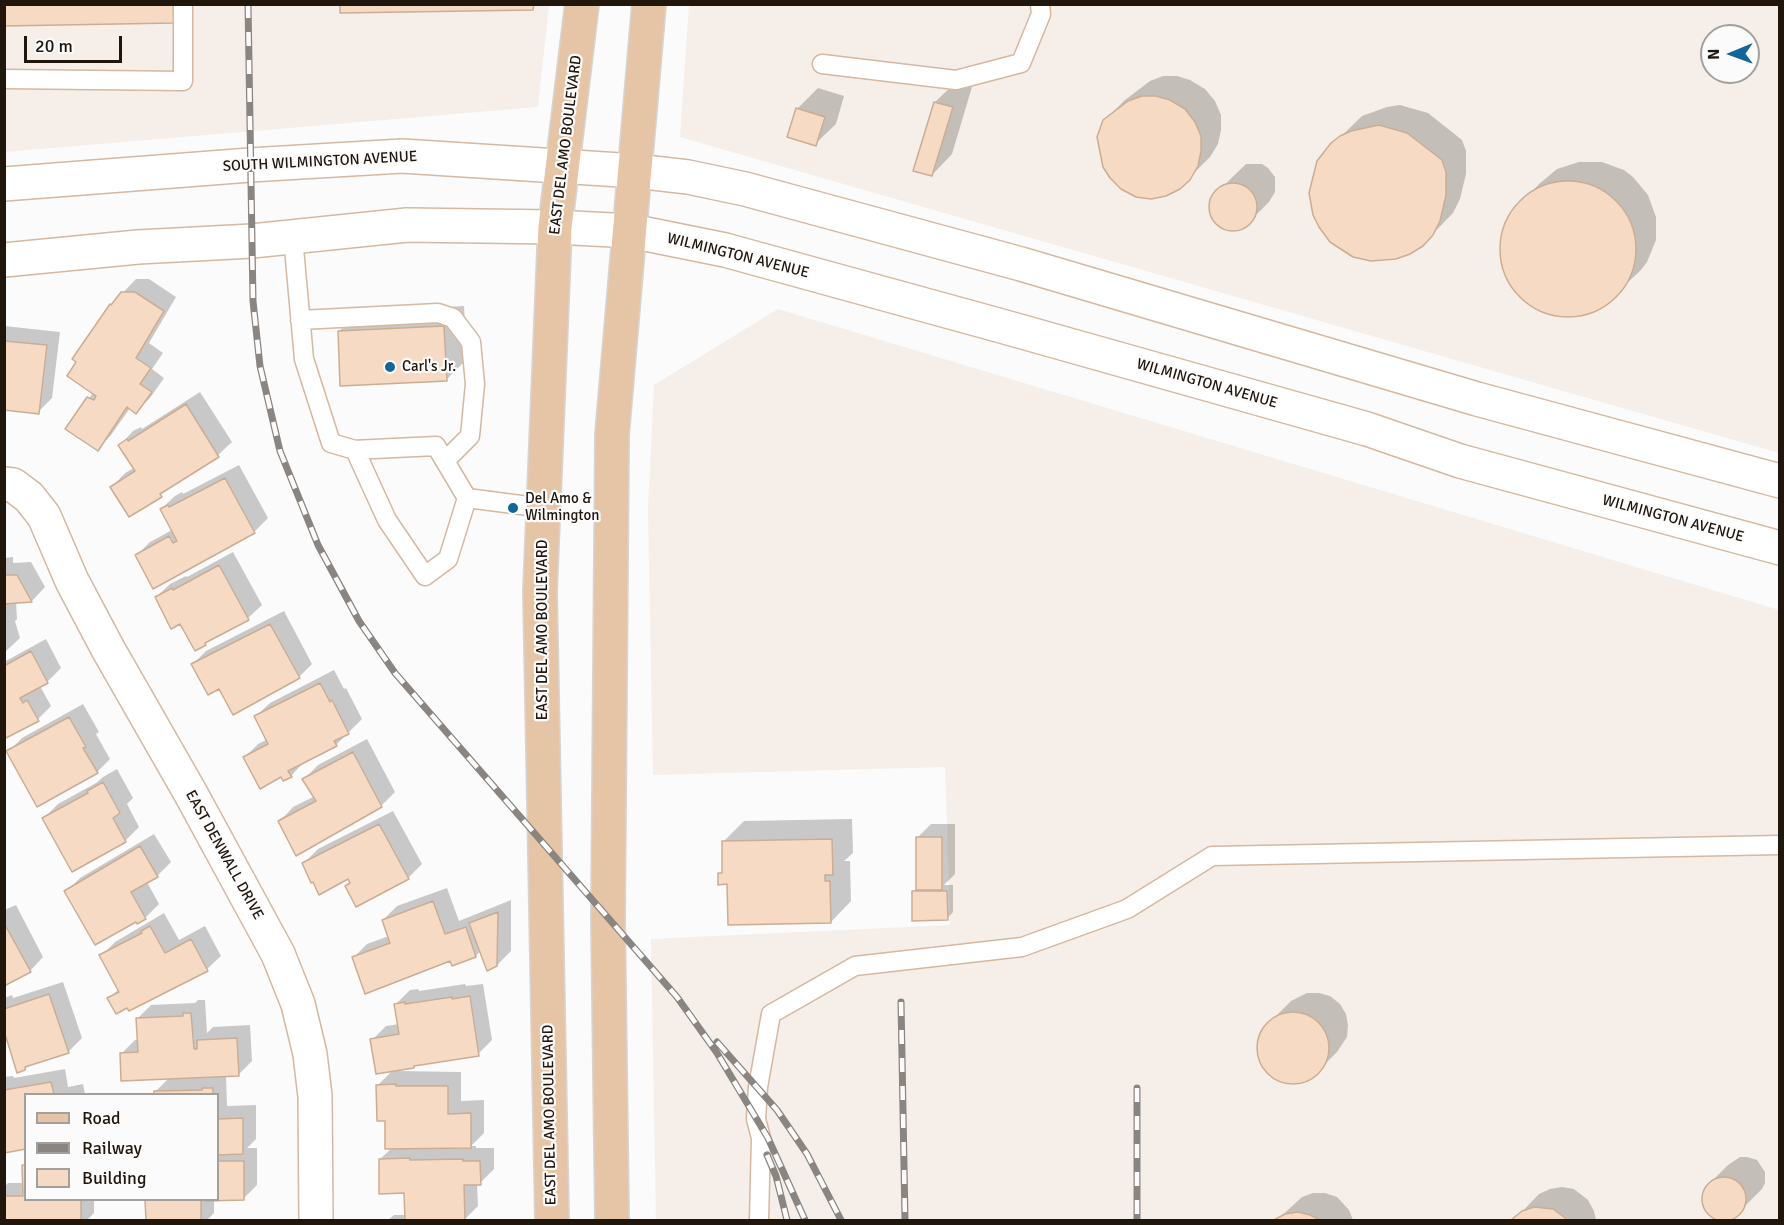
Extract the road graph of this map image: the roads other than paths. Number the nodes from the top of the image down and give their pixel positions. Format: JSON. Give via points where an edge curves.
{"nodes":[{"id":1,"x":183,"y":4,"type":"edge"},
{"id":2,"x":582,"y":4,"type":"edge"},
{"id":3,"x":649,"y":4,"type":"edge"},
{"id":4,"x":1040,"y":4,"type":"edge"},
{"id":5,"x":822,"y":64,"type":"dead end"},
{"id":6,"x":4,"y":79,"type":"edge"},
{"id":7,"x":562,"y":166,"type":"junction"},
{"id":8,"x":636,"y":171,"type":"junction"},
{"id":9,"x":4,"y":184,"type":"edge"},
{"id":10,"x":555,"y":227,"type":"junction"},
{"id":11,"x":631,"y":231,"type":"junction"},
{"id":12,"x":293,"y":237,"type":"junction"},
{"id":13,"x":4,"y":260,"type":"edge"},
{"id":14,"x":300,"y":320,"type":"junction"},
{"id":15,"x":353,"y":450,"type":"junction"},
{"id":16,"x":445,"y":461,"type":"junction"},
{"id":17,"x":1779,"y":481,"type":"edge"},
{"id":18,"x":4,"y":484,"type":"edge"},
{"id":19,"x":467,"y":498,"type":"junction"},
{"id":20,"x":544,"y":508,"type":"junction"},
{"id":21,"x":1779,"y":548,"type":"edge"},
{"id":22,"x":1779,"y":845,"type":"edge"},
{"id":23,"x":316,"y":1221,"type":"edge"},
{"id":24,"x":552,"y":1221,"type":"edge"},
{"id":25,"x":612,"y":1221,"type":"edge"},
{"id":26,"x":759,"y":1221,"type":"edge"}],
"edges":[{"from":1,"to":6,"type":"lane","via":[[183,81]]},
{"from":2,"to":7,"type":"main road","name":"EAST DEL AMO BOULEVARD"},
{"from":3,"to":8,"type":"main road"},
{"from":4,"to":5,"type":"lane","via":[[1041,14],[1021,63],[956,80]]},
{"from":7,"to":8,"type":"main road","name":"SOUTH WILMINGTON AVENUE"},
{"from":7,"to":9,"type":"main road","name":"SOUTH WILMINGTON AVENUE","via":[[402,156]]},
{"from":7,"to":10,"type":"main road","name":"EAST DEL AMO BOULEVARD"},
{"from":8,"to":11,"type":"main road"},
{"from":8,"to":17,"type":"main road","via":[[688,177],[756,192],[1022,264],[1477,399]]},
{"from":10,"to":11,"type":"main road"},
{"from":10,"to":12,"type":"main road","via":[[407,225]]},
{"from":10,"to":20,"type":"main road","name":"EAST DEL AMO BOULEVARD"},
{"from":11,"to":21,"type":"main road","name":"WILMINGTON AVENUE","via":[[725,250],[1005,327],[1367,429],[1460,461]]},
{"from":11,"to":25,"type":"main road","via":[[612,435],[608,918]]},
{"from":12,"to":13,"type":"main road"},
{"from":12,"to":14,"type":"lane"},
{"from":14,"to":15,"type":"lane","via":[[304,359],[331,443]]},
{"from":14,"to":16,"type":"lane","via":[[438,313],[453,318],[471,342],[476,384],[471,436]]},
{"from":15,"to":16,"type":"lane","via":[[436,447]]},
{"from":15,"to":19,"type":"lane","via":[[387,520],[425,576],[448,559]]},
{"from":16,"to":19,"type":"lane"},
{"from":18,"to":23,"type":"main road","name":"EAST DENWALL DRIVE","via":[[13,485],[29,497],[44,516],[108,649],[278,954],[298,1004],[310,1054],[315,1096]]},
{"from":19,"to":20,"type":"lane"},
{"from":20,"to":24,"type":"main road","name":"EAST DEL AMO BOULEVARD","via":[[540,591]]},
{"from":22,"to":26,"type":"lane","via":[[1212,856],[1127,909],[1022,946],[855,966],[771,1014],[756,1119],[761,1138]]}]}
